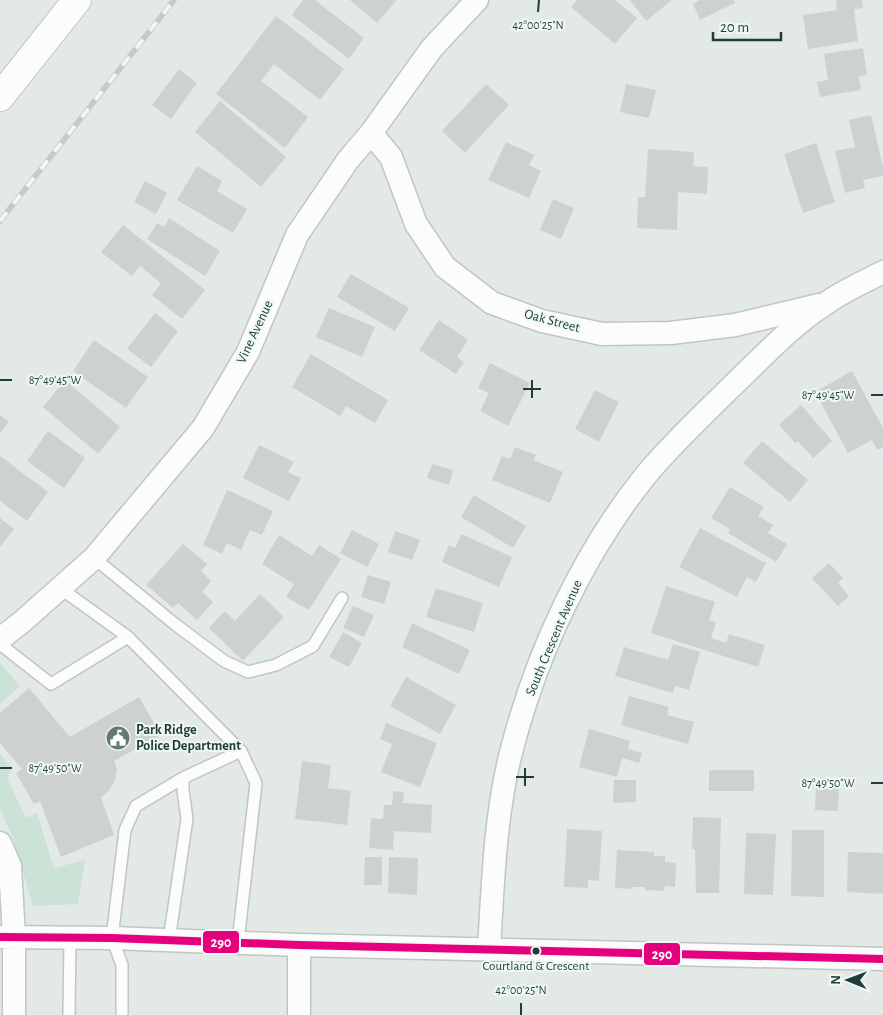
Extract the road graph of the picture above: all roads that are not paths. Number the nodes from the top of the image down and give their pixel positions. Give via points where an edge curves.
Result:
1 (76, 0) edge
2 (477, 0) edge
3 (0, 97) edge
4 (371, 132) junction
5 (883, 272) edge
6 (825, 303) junction
7 (94, 558) junction
8 (60, 588) junction
9 (342, 598) dead end
10 (128, 637) junction
11 (0, 639) edge
12 (0, 644) edge
13 (241, 751) junction
14 (183, 778) junction
15 (0, 843) edge
16 (7, 937) edge
17 (70, 937) junction
18 (112, 938) junction
19 (169, 940) junction
20 (238, 942) junction
21 (299, 945) junction
22 (489, 950) junction
23 (883, 959) edge
24 (14, 1015) edge
25 (69, 1015) edge
26 (122, 1015) edge
27 (299, 1015) edge

1 - 3 street
2 - 4 street, Vine Avenue via 432,48
4 - 6 street, Oak Street via 391,157 416,224 445,266 492,303 542,321 602,334 671,333 735,325
4 - 7 street, Vine Avenue via 348,160 298,235 248,352 204,428
5 - 6 street, South Crescent Avenue
6 - 22 street, South Crescent Avenue via 782,338 646,475 607,529 568,597 536,673 513,745 499,811
7 - 8 street, Vine Avenue
7 - 9 lane via 224,661 248,672 276,664 313,646
8 - 10 lane
8 - 11 street, Vine Avenue
10 - 12 lane via 51,684
10 - 13 lane
13 - 14 lane
13 - 20 lane via 256,783
14 - 18 lane via 136,806 124,830
14 - 19 lane via 187,819
15 - 16 street via 10,866
16 - 17 street
16 - 24 street
17 - 18 street
17 - 25 lane
18 - 19 street
18 - 26 lane via 122,965
19 - 20 street
20 - 21 street
21 - 22 street
21 - 27 street
22 - 23 street

